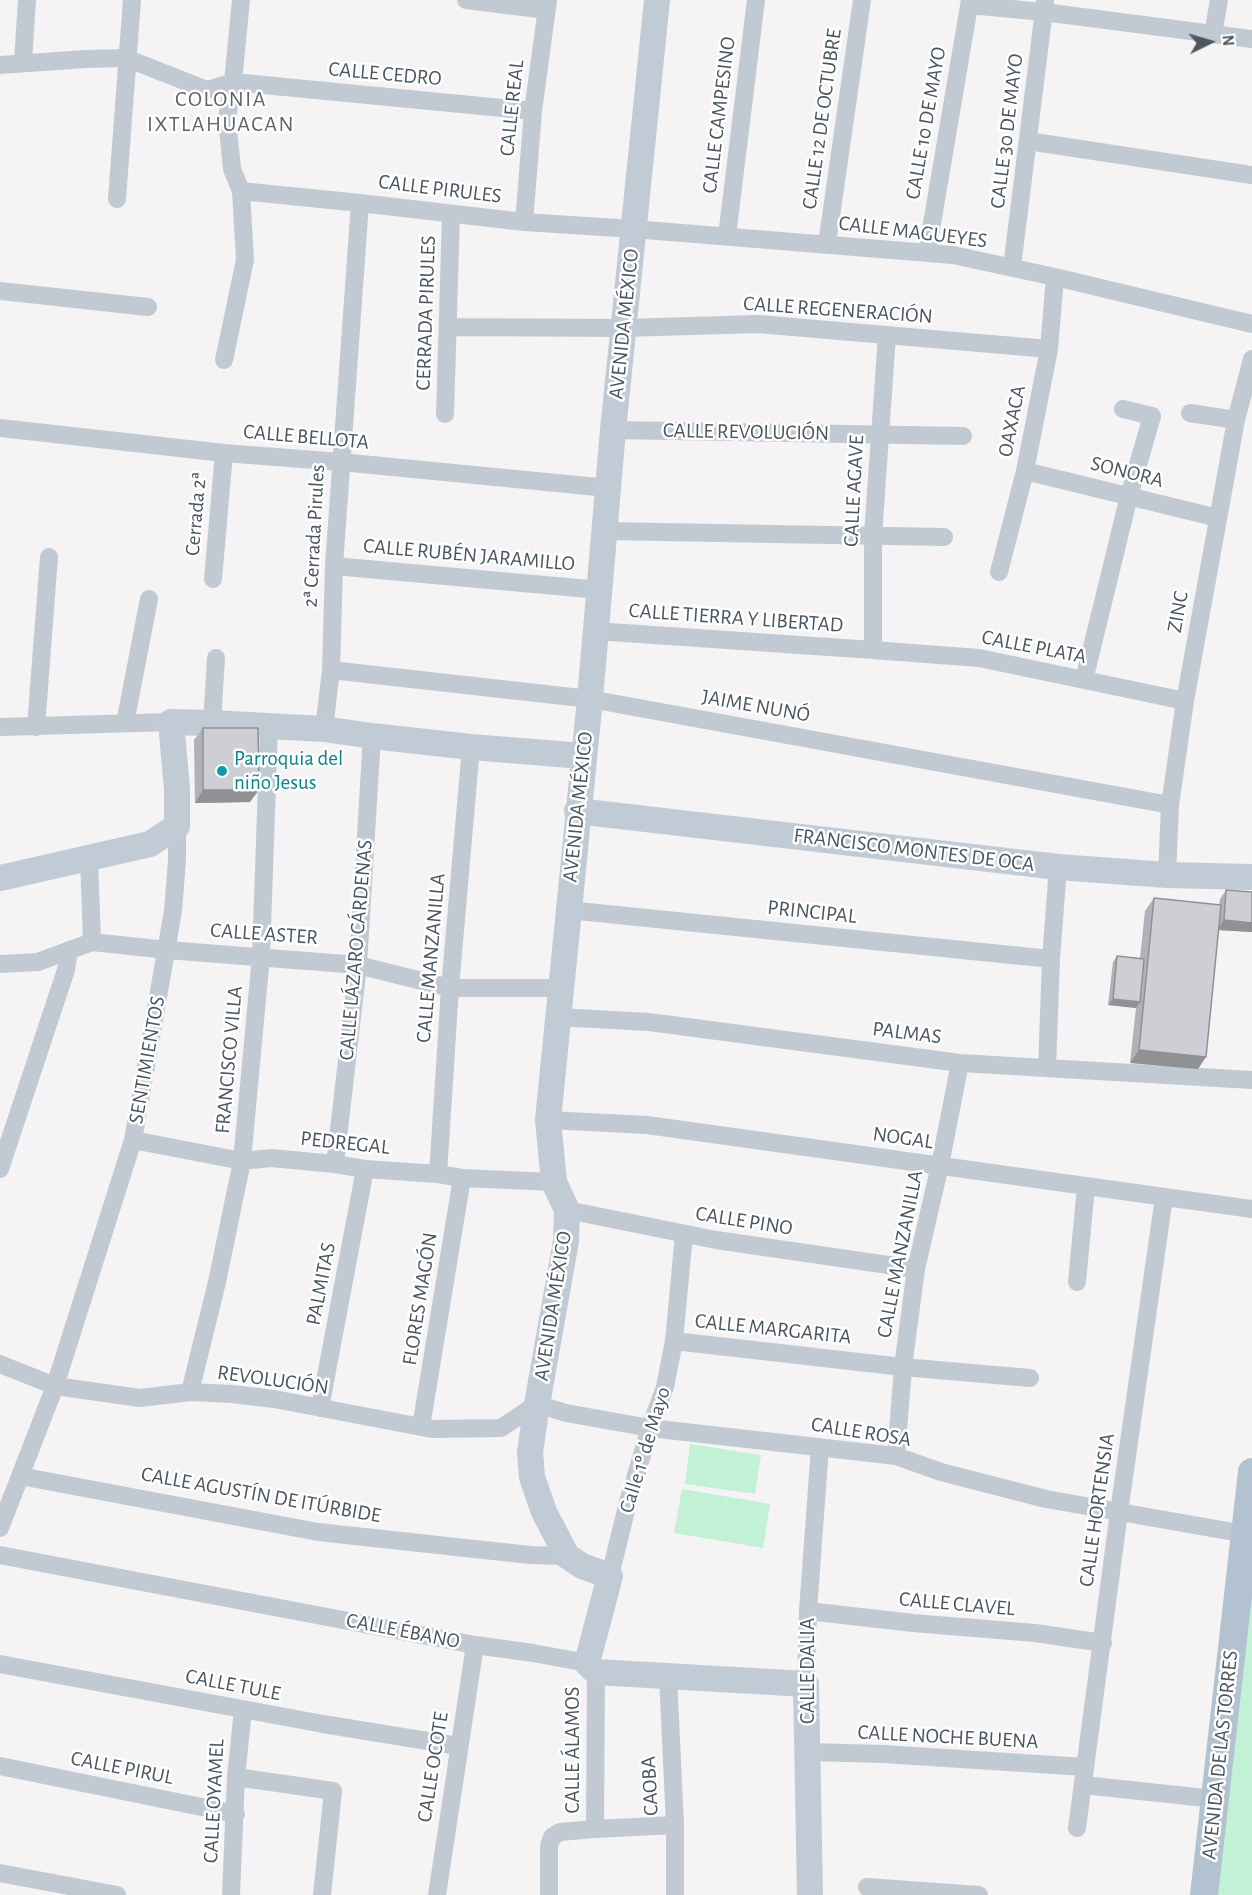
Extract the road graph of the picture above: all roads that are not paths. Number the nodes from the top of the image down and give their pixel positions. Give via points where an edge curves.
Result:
1 (27, 0) edge
2 (132, 0) edge
3 (241, 0) edge
4 (466, 0) edge
5 (657, 0) edge
6 (756, 0) edge
7 (862, 0) edge
8 (1219, 0) edge
9 (969, 3) edge
10 (547, 5) edge
11 (1045, 6) edge
12 (1213, 34) junction
13 (1252, 39) edge
14 (126, 58) junction
15 (23, 62) junction
16 (0, 65) edge
17 (0, 75) edge
18 (232, 82) junction
19 (532, 111) junction
20 (1028, 141) junction
21 (1252, 175) edge
22 (241, 191) junction
23 (117, 199) dead end
24 (360, 202) junction
25 (451, 214) junction
26 (524, 222) junction
27 (633, 229) junction
28 (727, 236) junction
29 (827, 244) junction
30 (927, 252) junction
31 (1012, 267) junction
32 (1055, 277) junction
33 (0, 291) edge
34 (148, 307) dead end
35 (1252, 324) edge
36 (449, 327) junction
37 (624, 328) junction
38 (887, 335) junction
39 (1049, 349) junction
40 (1252, 359) edge
41 (224, 360) dead end
42 (1123, 410) dead end
43 (1190, 413) dead end
44 (445, 414) dead end
45 (1236, 420) junction
46 (0, 429) edge
47 (613, 430) junction
48 (880, 434) junction
49 (963, 436) dead end
50 (224, 453) junction
51 (341, 462) junction
52 (1025, 471) junction
53 (608, 488) junction
54 (1129, 495) junction
55 (1218, 518) junction
56 (604, 531) junction
57 (873, 536) junction
58 (944, 537) dead end
59 (49, 557) dead end
60 (334, 566) junction
61 (999, 572) dead end
62 (213, 579) dead end
63 (600, 590) junction
64 (149, 599) dead end
65 (595, 631) junction
66 (873, 650) junction
67 (216, 658) dead end
68 (331, 670) junction
69 (1084, 680) junction
70 (590, 699) junction
71 (1185, 701) junction
72 (171, 722) junction
73 (125, 723) junction
74 (212, 723) junction
75 (269, 726) junction
76 (0, 727) edge
77 (36, 727) junction
78 (324, 729) junction
79 (372, 736) junction
80 (471, 747) junction
81 (583, 756) junction
82 (1170, 805) junction
83 (578, 811) junction
84 (177, 826) junction
85 (89, 858) junction
86 (1058, 867) junction
87 (1167, 875) junction
88 (1252, 877) edge
89 (0, 878) edge
90 (568, 910) junction
91 (92, 942) junction
92 (69, 950) junction
93 (167, 950) junction
94 (261, 956) junction
95 (1051, 959) junction
96 (0, 964) edge
97 (358, 964) junction
98 (450, 988) junction
99 (561, 988) junction
100 (558, 1017) junction
101 (960, 1063) junction
102 (1047, 1068) junction
103 (1252, 1080) edge
104 (548, 1120) junction
105 (133, 1140) junction
106 (242, 1161) junction
107 (335, 1164) junction
108 (940, 1165) junction
109 (0, 1169) edge
110 (365, 1169) junction
111 (438, 1174) junction
112 (462, 1178) junction
113 (554, 1182) junction
114 (1086, 1186) junction
115 (1164, 1197) junction
116 (1252, 1209) edge
117 (567, 1210) junction
118 (684, 1234) junction
119 (916, 1269) junction
120 (1077, 1282) dead end
121 (674, 1341) junction
122 (0, 1364) edge
123 (903, 1367) junction
124 (1030, 1378) dead end
125 (55, 1386) junction
126 (190, 1392) junction
127 (537, 1404) junction
128 (320, 1408) junction
129 (421, 1427) junction
130 (650, 1428) junction
131 (820, 1447) junction
132 (896, 1456) junction
133 (1252, 1472) edge
134 (20, 1476) junction
135 (5, 1498) edge
136 (1119, 1512) junction
137 (1248, 1524) edge
138 (0, 1528) edge
139 (0, 1555) edge
140 (567, 1557) junction
141 (610, 1576) junction
142 (808, 1611) junction
143 (1103, 1643) junction
144 (475, 1646) junction
145 (0, 1664) edge
146 (591, 1667) junction
147 (668, 1676) junction
148 (806, 1684) junction
149 (243, 1710) junction
150 (458, 1746) junction
151 (808, 1752) junction
152 (0, 1766) edge
153 (1084, 1776) junction
154 (236, 1778) junction
155 (1215, 1799) junction
156 (236, 1814) junction
157 (675, 1825) junction
158 (1077, 1828) dead end
159 (595, 1829) junction
160 (0, 1873) edge
161 (867, 1887) dead end
162 (892, 1892) edge
163 (117, 1895) edge
164 (231, 1895) edge
165 (322, 1895) edge
166 (437, 1895) edge
167 (549, 1895) edge
168 (675, 1895) edge
169 (810, 1895) edge
170 (979, 1895) edge
171 (1204, 1895) edge

1 - 15 street
2 - 14 street
3 - 18 street
4 - 10 street
5 - 27 street, AVENIDA MÉXICO
6 - 28 street, CALLE CAMPESINO
7 - 29 street, CALLE 12 DE OCTUBRE
8 - 12 street
9 - 11 street
9 - 30 street, CALLE 10 DE MAYO
10 - 19 street, CALLE REAL
11 - 12 street
11 - 20 street, CALLE 30 DE MAYO
12 - 13 street
14 - 15 street
14 - 18 street, CALLE CEDRO via 207,90
14 - 23 street
15 - 16 street
16 - 17 street
18 - 19 street, CALLE CEDRO
18 - 22 street via 227,118 232,169
19 - 26 street, CALLE REAL
20 - 21 street
20 - 31 street, CALLE 30 DE MAYO
22 - 24 street, CALLE PIRULES
22 - 41 street via 245,260
24 - 25 street, CALLE PIRULES
24 - 51 street, 2ª Cerrada Pirules
25 - 26 street, CALLE PIRULES
25 - 36 street, CERRADA PIRULES
26 - 27 street, CALLE PIRULES
27 - 28 street, CALLE MAGUEYES
27 - 37 street, AVENIDA MÉXICO
28 - 29 street, CALLE MAGUEYES
29 - 30 street, CALLE MAGUEYES
30 - 31 street, CALLE MAGUEYES
31 - 32 street, CALLE MAGUEYES
32 - 35 street, CALLE MAGUEYES
32 - 39 street, OAXACA
33 - 34 street
36 - 37 street, CALLE REGENERACIÓN
36 - 44 street, CERRADA PIRULES
37 - 38 street, CALLE REGENERACIÓN via 758,324
37 - 47 street, AVENIDA MÉXICO
38 - 39 street, CALLE REGENERACIÓN
38 - 48 street, CALLE AGAVE
39 - 52 street, OAXACA
40 - 45 street, ZINC
42 - 54 street via 1152,416
43 - 45 street
45 - 55 street, ZINC
46 - 50 street, CALLE BELLOTA
47 - 48 street, CALLE REVOLUCIÓN
47 - 53 street, AVENIDA MÉXICO
48 - 49 street, CALLE REVOLUCIÓN
48 - 57 street, CALLE AGAVE
50 - 51 street, CALLE BELLOTA
50 - 62 street, Cerrada 2ª
51 - 53 street, CALLE BELLOTA
51 - 60 street, 2ª Cerrada Pirules
52 - 54 street, SONORA
52 - 61 street, OAXACA
53 - 56 street, AVENIDA MÉXICO
54 - 55 street, SONORA
54 - 69 street
55 - 71 street, ZINC
56 - 57 street
56 - 63 street, AVENIDA MÉXICO
57 - 58 street
57 - 66 street, CALLE AGAVE
59 - 77 street
60 - 63 street, CALLE RUBÉN JARAMILLO
60 - 68 street, 2ª Cerrada Pirules
63 - 65 street, AVENIDA MÉXICO
64 - 73 street
65 - 66 street, CALLE TIERRA Y LIBERTAD
65 - 70 street, AVENIDA MÉXICO
66 - 69 street, CALLE PLATA via 979,658
67 - 74 street
68 - 70 street, JAIME NUNÓ
68 - 78 street, 2ª Cerrada Pirules
69 - 71 street, CALLE PLATA
70 - 81 street, AVENIDA MÉXICO
70 - 82 street, JAIME NUNÓ
71 - 82 street, ZINC
72 - 73 street
72 - 74 street
72 - 84 street, SENTIMIENTOS
73 - 77 street
74 - 75 street
75 - 78 street
75 - 94 street, FRANCISCO VILLA
76 - 77 street
78 - 79 street
79 - 80 street
79 - 97 street, CALLE LÁZARO CÁRDENAS
80 - 81 street
80 - 98 street, CALLE MANZANILLA
81 - 83 street, AVENIDA MÉXICO
82 - 87 street, ZINC
83 - 86 street, FRANCISCO MONTES DE OCA
83 - 90 street, AVENIDA MÉXICO
84 - 85 street via 150,844
84 - 93 street, SENTIMIENTOS
85 - 89 street
85 - 91 street
86 - 87 street, FRANCISCO MONTES DE OCA
86 - 95 street
87 - 88 street, FRANCISCO MONTES DE OCA
90 - 95 street, PRINCIPAL
90 - 99 street, AVENIDA MÉXICO
91 - 92 street, CALLE ASTER
91 - 93 street, CALLE ASTER
92 - 96 street, CALLE ASTER via 38,962
92 - 109 street via 66,970
93 - 94 street, CALLE ASTER
93 - 105 street, SENTIMIENTOS
94 - 97 street, CALLE ASTER
94 - 106 street, FRANCISCO VILLA
95 - 102 street
97 - 98 street, CALLE ASTER
97 - 107 street, CALLE LÁZARO CÁRDENAS
98 - 99 street, CALLE ASTER
98 - 111 street, CALLE MANZANILLA
99 - 100 street, AVENIDA MÉXICO
100 - 101 street, PALMAS via 649,1022
100 - 104 street, AVENIDA MÉXICO
101 - 102 street, PALMAS
101 - 108 street, CALLE MANZANILLA
102 - 103 street, PALMAS
104 - 108 street, NOGAL via 647,1125
104 - 113 street, AVENIDA MÉXICO
105 - 106 street, PEDREGAL
105 - 125 street, SENTIMIENTOS
106 - 107 street, PEDREGAL via 271,1158
106 - 126 street, FRANCISCO VILLA
107 - 110 street, PEDREGAL
108 - 114 street, NOGAL
108 - 119 street, CALLE MANZANILLA
110 - 111 street, PEDREGAL
110 - 128 street, PALMITAS
111 - 112 street, PEDREGAL
112 - 113 street, PEDREGAL
112 - 129 street, FLORES MAGÓN
113 - 117 street, AVENIDA MÉXICO
114 - 115 street, NOGAL
114 - 120 street
115 - 116 street, NOGAL
115 - 136 street, CALLE HORTENSIA
117 - 118 street, CALLE PINO
117 - 127 street, AVENIDA MÉXICO via 566,1241
118 - 119 street, CALLE PINO
118 - 121 street, Calle 1º de Mayo
119 - 123 street, CALLE MANZANILLA
121 - 123 street, CALLE MARGARITA
121 - 130 street, Calle 1º de Mayo via 665,1387
122 - 125 street, REVOLUCIÓN
123 - 124 street, CALLE MARGARITA
123 - 132 street, CALLE MANZANILLA
125 - 126 street, REVOLUCIÓN via 140,1398
125 - 134 street
126 - 128 street, REVOLUCIÓN via 274,1399
127 - 129 street, REVOLUCIÓN via 501,1428
127 - 130 street, CALLE ROSA
127 - 140 street, AVENIDA MÉXICO via 530,1452 532,1476 544,1512
128 - 129 street, REVOLUCIÓN
130 - 131 street, CALLE ROSA
130 - 141 street, Calle 1º de Mayo
131 - 132 street, CALLE ROSA
131 - 142 street, CALLE DALIA
132 - 136 street, CALLE ROSA via 1046,1499
133 - 137 main road, AVENIDA DE LAS TORRES
134 - 135 street
134 - 140 street, CALLE AGUSTÍN DE ITÚRBIDE via 318,1532
135 - 138 street
136 - 137 street, CALLE ROSA
136 - 143 street, CALLE HORTENSIA
137 - 155 main road, AVENIDA DE LAS TORRES
139 - 144 street, CALLE ÉBANO
140 - 141 street
141 - 146 street, Calle 1º de Mayo
142 - 143 street, CALLE CLAVEL
142 - 148 street, CALLE DALIA
143 - 153 street, CALLE HORTENSIA
144 - 146 street, CALLE ÉBANO via 533,1653
144 - 150 street, CALLE OCOTE
145 - 149 street, CALLE TULE
146 - 147 street, CALLE ÉBANO
146 - 159 street, CALLE ÁLAMOS
147 - 148 street, CALLE ÉBANO
147 - 157 street, CAOBA
148 - 151 street, CALLE DALIA
149 - 150 street, CALLE TULE
149 - 154 street, CALLE OYAMEL
150 - 166 street, CALLE OCOTE
151 - 153 street, CALLE NOCHE BUENA via 883,1754
151 - 169 street, CALLE DALIA
152 - 156 street, CALLE PIRUL
153 - 155 street, CALLE NOCHE BUENA
153 - 158 street, CALLE HORTENSIA
154 - 156 street, CALLE OYAMEL
154 - 165 street via 333,1791
155 - 171 main road, AVENIDA DE LAS TORRES
156 - 164 street, CALLE OYAMEL
157 - 159 street, CALLE ÁLAMOS
157 - 168 street, CAOBA
159 - 167 street, CALLE ÁLAMOS via 560,1832 552,1837
160 - 163 street
161 - 162 street
162 - 170 street

